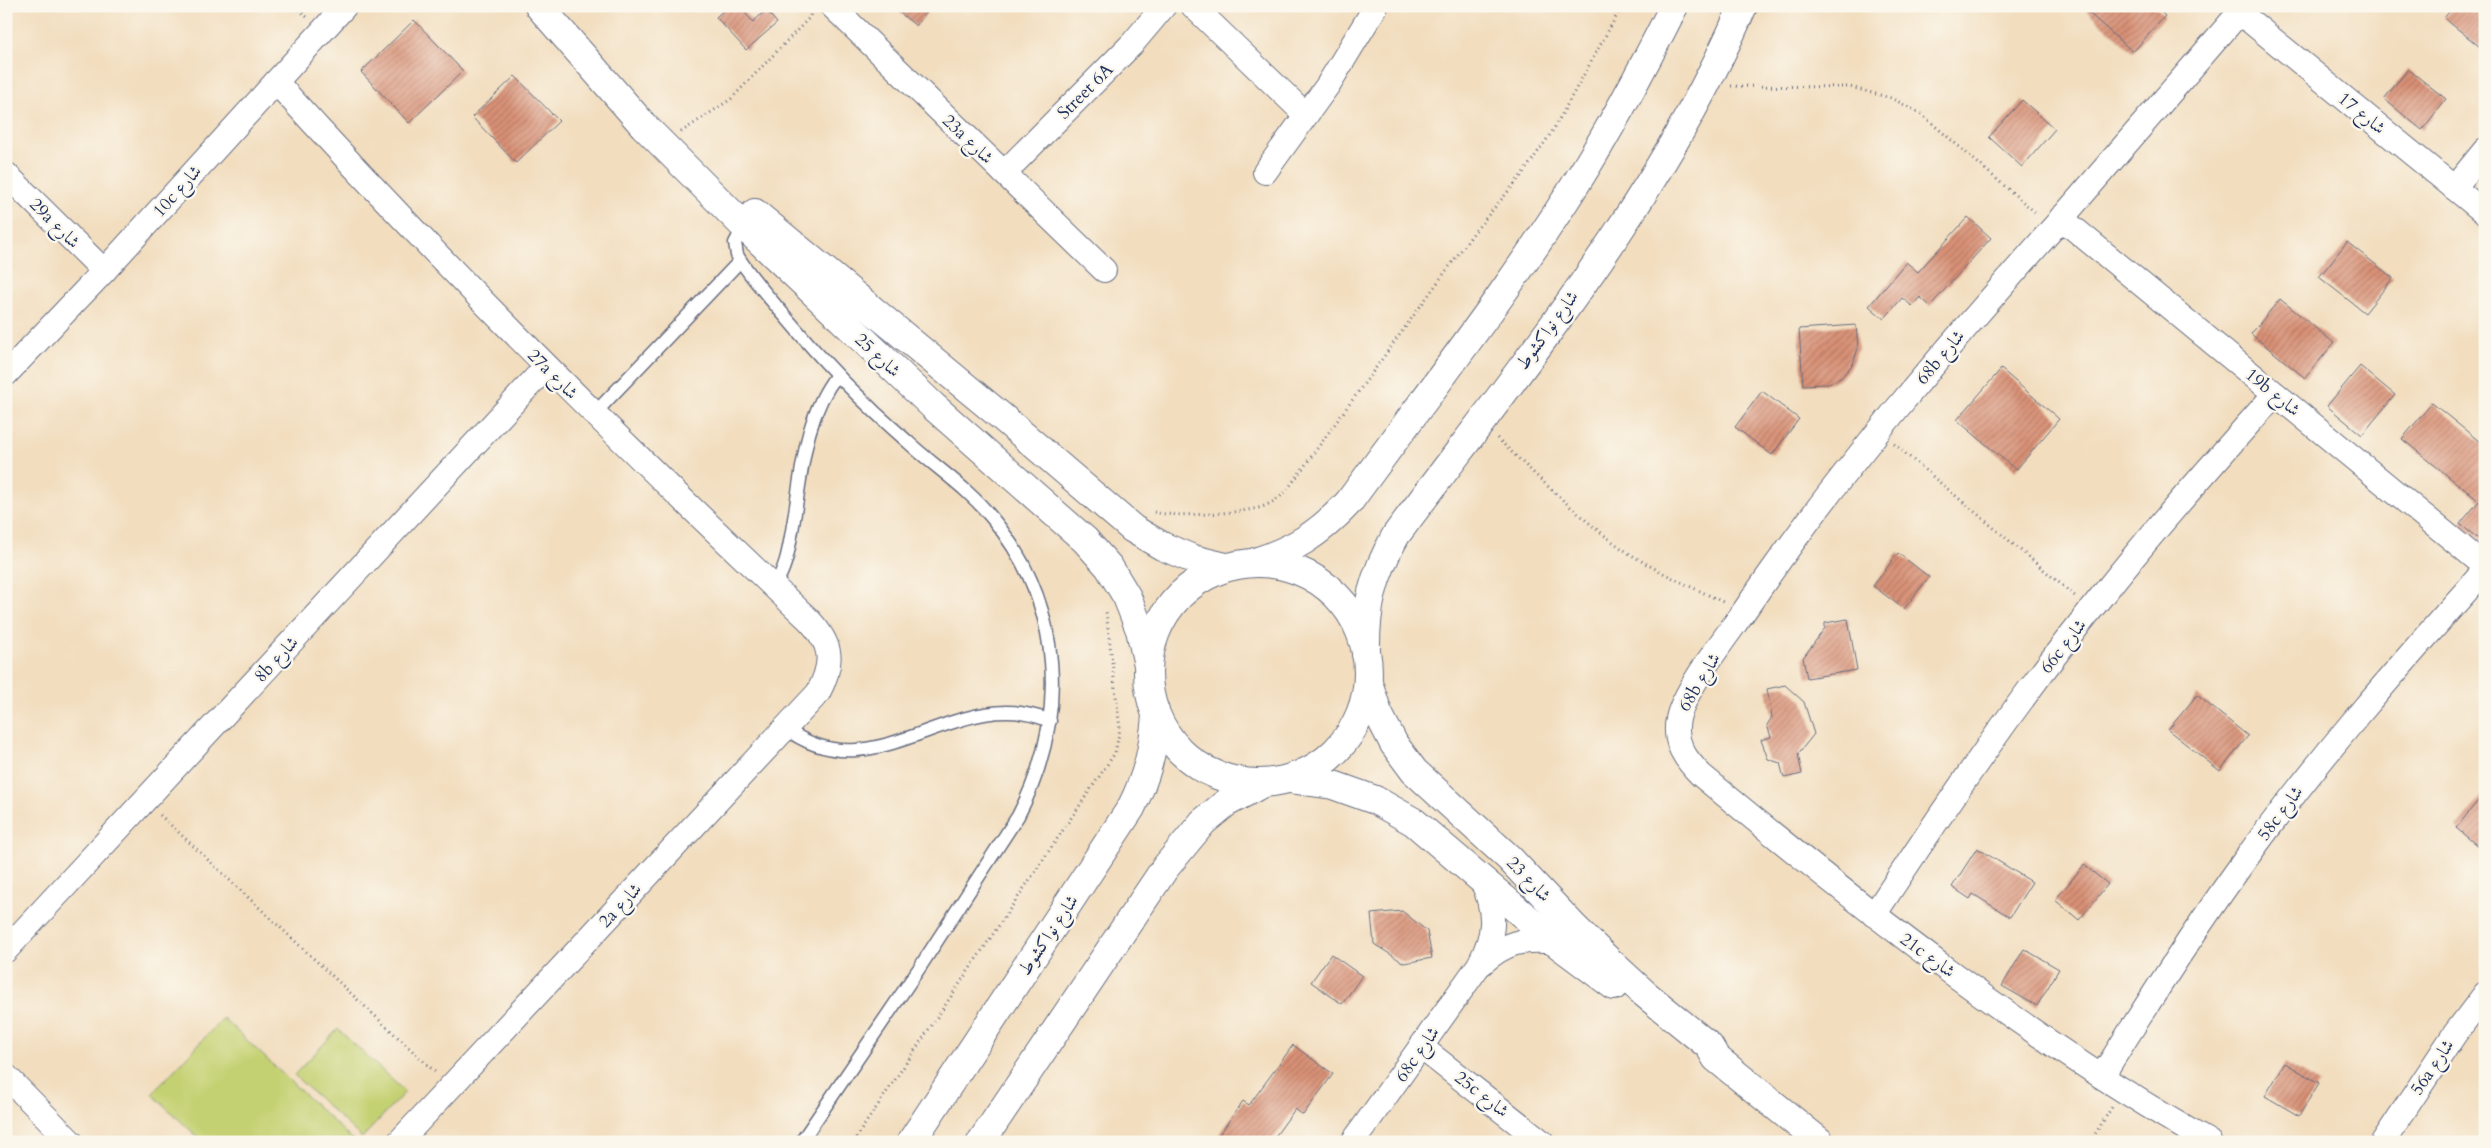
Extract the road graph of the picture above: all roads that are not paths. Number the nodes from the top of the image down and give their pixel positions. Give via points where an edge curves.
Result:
1 (345, 6) edge
2 (539, 6) edge
3 (832, 6) edge
4 (1164, 6) edge
5 (1193, 6) edge
6 (1376, 6) edge
7 (1674, 6) edge
8 (1743, 6) edge
9 (2242, 9) edge
10 (585, 57) junction
11 (276, 82) junction
12 (1306, 115) junction
13 (2485, 150) edge
14 (1265, 172) dead end
15 (1004, 173) junction
16 (6, 174) edge
17 (2454, 188) junction
18 (2485, 213) edge
19 (2057, 223) junction
20 (744, 226) junction
21 (740, 261) junction
22 (1104, 270) dead end
23 (104, 271) junction
24 (546, 367) junction
25 (6, 374) edge
26 (837, 375) junction
27 (2275, 394) junction
28 (594, 414) junction
29 (1239, 565) junction
30 (2485, 568) edge
31 (774, 586) junction
32 (830, 662) joint
33 (1148, 665) junction
34 (1367, 667) junction
35 (1156, 716) junction
36 (1050, 721) junction
37 (785, 728) junction
38 (1676, 735) joint
39 (1276, 781) junction
40 (1482, 880) junction
41 (1874, 915) junction
42 (1555, 942) junction
43 (6, 950) edge
44 (1479, 965) junction
45 (2485, 994) edge
46 (1421, 1047) junction
47 (1716, 1058) junction
48 (6, 1076) edge
49 (2102, 1076) junction
50 (71, 1142) edge
51 (399, 1142) edge
52 (801, 1142) edge
53 (911, 1142) edge
54 (981, 1142) edge
55 (1353, 1142) edge
56 (1542, 1142) edge
57 (1820, 1142) edge
58 (2208, 1142) edge
59 (2383, 1142) edge

1 - 11 street, 10c شارع
2 - 10 street, شارع 25
3 - 15 street, 23a شارع
4 - 15 street, Street 6A via 1132,44
5 - 12 street
6 - 12 street
7 - 29 street via 1634,87 1577,182 1515,274 1349,502 1306,541 1280,554
8 - 34 street, شارع نواكشوط via 1684,122 1624,222 1396,535 1371,592 1366,623
9 - 17 street, شارع 17
9 - 19 street, 68b شارع
10 - 20 street, شارع 25 via 644,126
10 - 29 street, شارع 25 via 631,95 776,231 1133,529 1193,559
11 - 23 street, 10c شارع
11 - 24 street, 27a شارع via 402,219
12 - 14 street
13 - 17 street
15 - 22 street, 23a شارع
16 - 23 street, 29a شارع
17 - 18 street, شارع 17
19 - 27 street, 19b شارع
19 - 38 street, 68b شارع via 1878,431 1772,569 1683,703
20 - 21 lane via 734,243
20 - 33 street, شارع 25 via 933,406 1085,540 1109,567 1127,597 1140,630
21 - 26 lane
21 - 28 lane
23 - 25 street, 10c شارع
24 - 28 street, 27a شارع
24 - 43 street, 8b شارع
26 - 31 lane via 822,396 812,420 787,559
26 - 36 lane via 909,444 977,500 1008,538 1031,580 1046,626 1052,673
27 - 30 street, 19b شارع
27 - 41 street, 66c شارع via 2091,609 1986,750
28 - 31 street, 27a شارع
29 - 33 street via 1194,583 1180,594 1164,614 1153,638
29 - 34 street, شارع 25 via 1278,565 1304,573 1326,587 1345,606 1359,629
30 - 49 street, 58c شارع via 2401,663 2242,864
31 - 32 street, 27a شارع via 820,631
32 - 37 street, 2a شارع via 818,693
33 - 35 street via 1149,691
34 - 39 street via 1363,707 1352,731 1335,752 1314,768
34 - 47 street, شارع 23 via 1378,713 1394,744 1414,771 1510,858 1623,974 1709,1046
35 - 39 street, شارع 23 via 1170,739 1188,758 1211,772 1236,781
35 - 53 street, شارع نواكشوط via 1154,748 1148,772 1131,808
36 - 37 lane via 1025,713 997,711 856,752 818,747
36 - 52 lane via 1039,770 1018,816
37 - 51 street, 2a شارع
38 - 41 street, 21c شارع via 1681,750 1701,775
39 - 40 street, شارع 23 via 1333,785 1376,800 1414,822
39 - 54 street via 1226,803 1203,822 1165,868
40 - 42 street, شارع 23
40 - 44 street, 68c شارع via 1491,900 1493,923 1490,945
41 - 49 street, 21c شارع via 2024,1024
42 - 44 street, 68c شارع via 1534,939 1514,943 1495,951
42 - 47 street, شارع 23 via 1704,1054
44 - 46 street, 68c شارع
45 - 59 street, 56a شارع
46 - 55 street, 68c شارع
46 - 56 street, 25c شارع
47 - 57 street, شارع 23
48 - 50 street
49 - 58 street, 21c شارع

